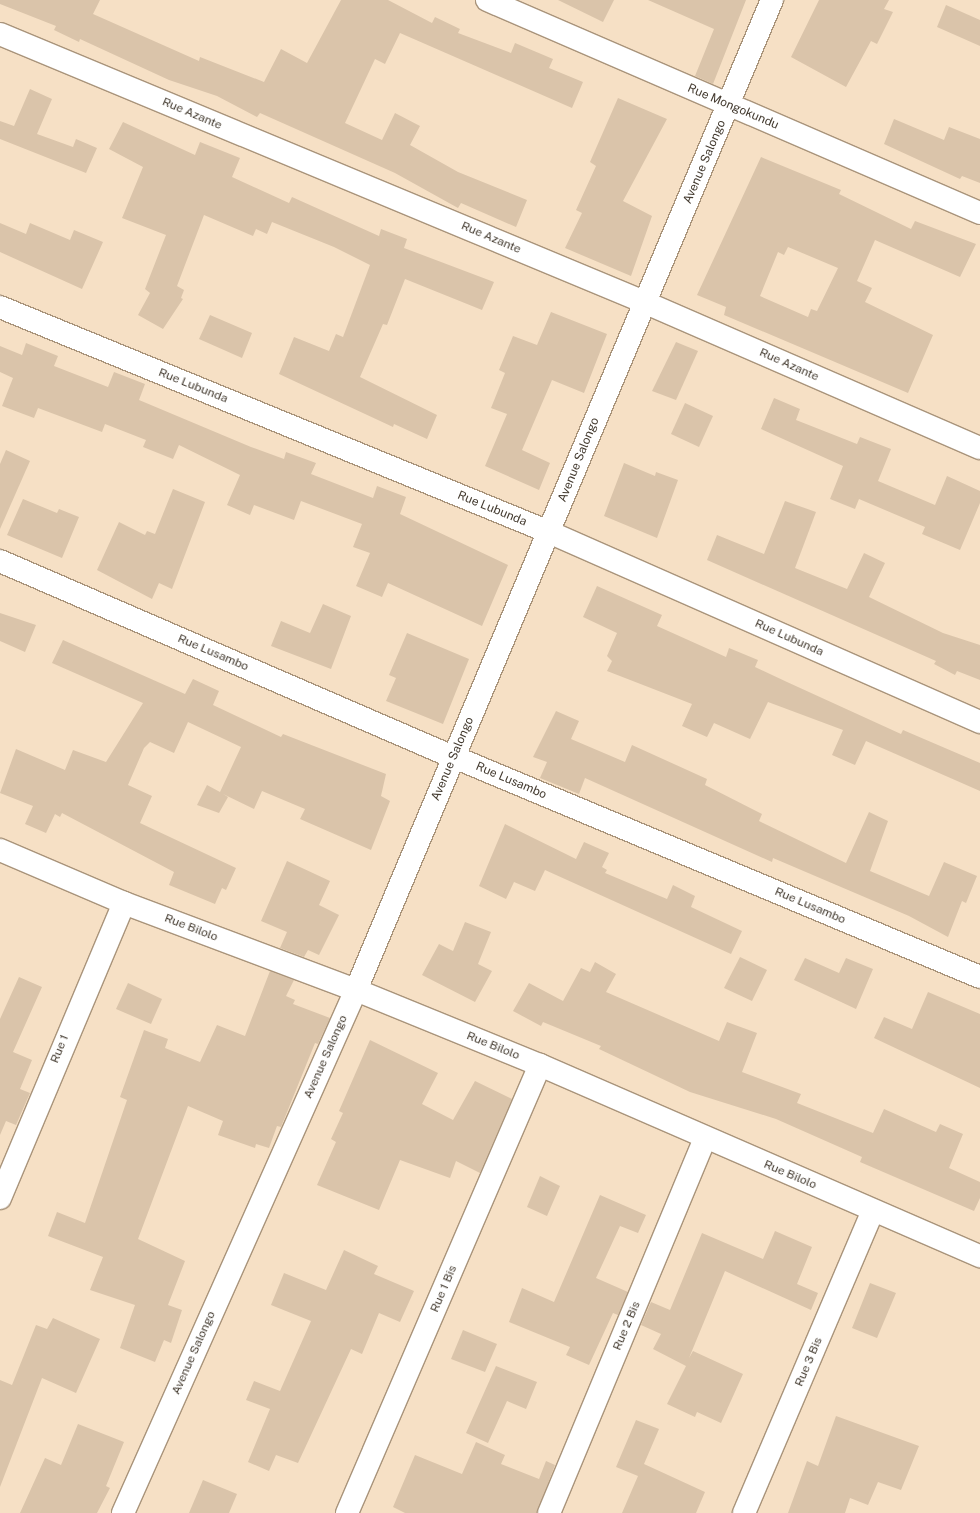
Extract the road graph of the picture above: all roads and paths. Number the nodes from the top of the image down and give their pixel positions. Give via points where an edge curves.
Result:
1 (487, 0) edge
2 (772, 0) edge
3 (0, 34) edge
4 (729, 105) junction
5 (980, 213) edge
6 (644, 302) junction
7 (0, 307) edge
8 (980, 448) edge
9 (549, 532) junction
10 (0, 561) edge
11 (980, 722) edge
12 (454, 757) junction
13 (0, 850) edge
14 (124, 903) junction
15 (980, 977) edge
16 (356, 990) junction
17 (540, 1065) junction
18 (705, 1139) junction
19 (0, 1198) edge
20 (873, 1211) junction
21 (980, 1256) edge
22 (123, 1513) edge
23 (347, 1513) edge
24 (549, 1513) edge
25 (744, 1513) edge

1 - 4 street, Rue Mongokundu
2 - 4 street, Avenue Salongo
3 - 6 street, Rue Azante
4 - 5 street, Rue Mongokundu
4 - 6 street, Avenue Salongo
6 - 8 street, Rue Azante
6 - 9 street, Avenue Salongo
7 - 9 street, Rue Lubunda
9 - 11 street, Rue Lubunda
9 - 12 street, Avenue Salongo
10 - 12 street, Rue Lusambo
12 - 15 street, Rue Lusambo
12 - 16 street, Avenue Salongo
13 - 14 street, Rue Bilolo
14 - 16 street, Rue Bilolo
14 - 19 street, Rue 1
16 - 17 street, Rue Bilolo
16 - 22 street, Avenue Salongo
17 - 18 street, Rue Bilolo
17 - 23 street, Rue 1 Bis
18 - 20 street, Rue Bilolo
18 - 24 street, Rue 2 Bis
20 - 21 street, Rue Bilolo
20 - 25 street, Rue 3 Bis

